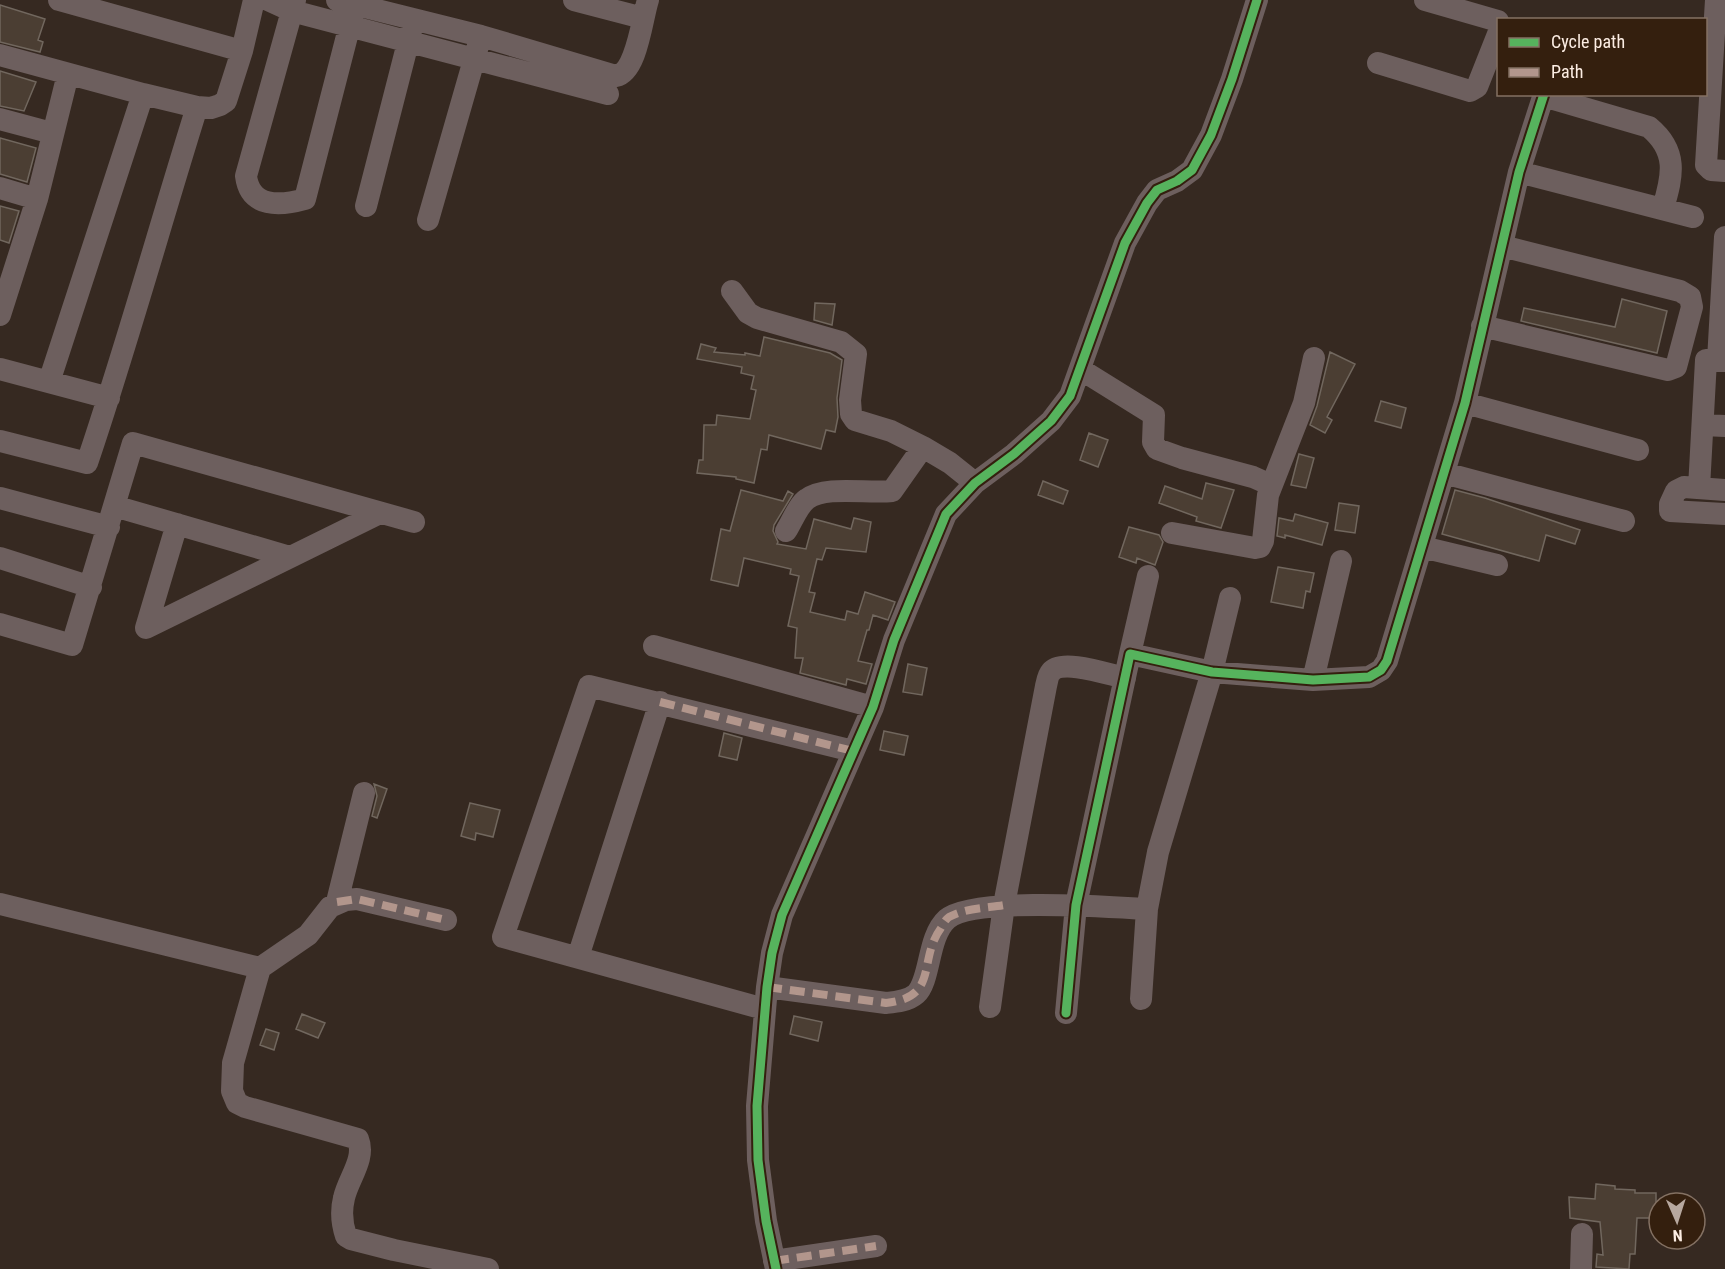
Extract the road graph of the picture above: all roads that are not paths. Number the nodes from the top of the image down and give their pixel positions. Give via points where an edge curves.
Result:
1 (59, 0) edge
2 (254, 0) edge
3 (268, 0) edge
4 (574, 0) edge
5 (1257, 0) edge
6 (1425, 0) edge
7 (1716, 0) edge
8 (294, 5) edge
9 (646, 9) edge
10 (347, 10) edge
11 (1497, 21) edge
12 (1720, 26) edge
13 (411, 30) junction
14 (481, 36) junction
15 (1497, 37) edge
16 (242, 51) junction
17 (0, 55) edge
18 (474, 58) junction
19 (1378, 63) dead end
20 (68, 74) junction
21 (144, 94) junction
22 (608, 94) dead end
23 (1544, 96) edge
24 (1547, 96) edge
25 (197, 107) junction
26 (0, 119) edge
27 (52, 133) junction
28 (1725, 171) edge
29 (1519, 172) junction
30 (0, 188) edge
31 (37, 199) junction
32 (366, 206) dead end
33 (1663, 208) junction
34 (1693, 217) dead end
35 (428, 220) dead end
36 (1725, 237) edge
37 (1502, 246) junction
38 (9, 255) edge
39 (732, 291) dead end
40 (1723, 295) edge
41 (0, 315) edge
42 (1482, 326) junction
43 (1314, 358) dead end
44 (1722, 360) edge
45 (0, 369) edge
46 (1080, 369) junction
47 (49, 382) junction
48 (109, 398) junction
49 (1465, 403) junction
50 (1714, 426) edge
51 (0, 441) edge
52 (923, 447) junction
53 (1638, 450) dead end
54 (87, 463) junction
55 (123, 473) junction
56 (1444, 473) junction
57 (975, 483) junction
58 (1271, 485) junction
59 (1699, 488) junction
60 (1725, 490) edge
61 (0, 498) edge
62 (380, 513) junction
63 (1725, 514) edge
64 (111, 516) junction
65 (1624, 521) dead end
66 (414, 522) dead end
67 (177, 524) junction
68 (786, 531) dead end
69 (1172, 533) dead end
70 (1422, 547) junction
71 (290, 557) junction
72 (0, 558) edge
73 (1341, 561) dead end
74 (1497, 565) dead end
75 (1149, 576) dead end
76 (91, 587) junction
77 (1230, 598) dead end
78 (0, 624) edge
79 (654, 646) dead end
80 (1130, 654) junction
81 (1212, 672) junction
82 (1125, 678) junction
83 (1313, 680) junction
84 (660, 702) junction
85 (873, 707) junction
86 (853, 751) junction
87 (364, 793) dead end
88 (337, 903) junction
89 (0, 904) edge
90 (1004, 905) junction
91 (1076, 905) junction
92 (1147, 909) junction
93 (446, 920) dead end
94 (578, 957) junction
95 (260, 968) junction
96 (766, 998) junction
97 (1141, 999) dead end
98 (990, 1007) dead end
99 (1066, 1013) dead end
100 (1582, 1234) dead end
101 (876, 1246) dead end
102 (775, 1265) edge
103 (488, 1269) edge
104 (1581, 1269) edge

1 - 16 street
2 - 16 street
3 - 8 street
4 - 9 street
5 - 46 street via 1210,135 1192,170 1157,190 1147,202 1125,243
6 - 11 street
7 - 12 street
8 - 10 street
8 - 10 street via 246,176 252,192 270,203 305,199
9 - 14 street via 631,62 625,72 616,76
10 - 13 street
12 - 28 street via 1707,165 1711,170
13 - 14 street
13 - 18 street
13 - 32 street
14 - 18 street
15 - 19 street via 1477,87 1470,91
16 - 25 street via 226,101 211,108
17 - 20 street
18 - 22 street
18 - 35 street
20 - 21 street
20 - 27 street
21 - 25 street
21 - 47 street
23 - 29 street
24 - 33 street via 1649,127 1662,138 1671,167
25 - 48 street
26 - 27 street
27 - 31 street
29 - 33 street
29 - 37 street
30 - 31 street
31 - 38 street
33 - 34 street
36 - 40 street
37 - 42 street
37 - 42 street via 1680,291 1693,303 1687,328 1676,367 1668,370
38 - 41 street
39 - 52 street via 748,313 757,318 845,345 856,354 849,405 855,420 891,431
40 - 44 street
42 - 49 street
43 - 58 street via 1304,403
44 - 50 street via 1706,360
45 - 47 street
46 - 57 street via 1070,396 1051,421
46 - 58 street via 1154,415 1153,442 1157,448
47 - 48 street
48 - 54 street
49 - 53 street
49 - 56 street
50 - 59 street
51 - 54 street
52 - 57 street
52 - 68 street via 892,491 817,494 805,500
54 - 55 street
55 - 62 street via 133,443
55 - 64 street
56 - 65 street
56 - 70 street
57 - 85 street via 946,514 939,528 894,640
58 - 69 street via 1259,547
59 - 60 street
59 - 63 street via 1676,491 1670,510
61 - 64 street
62 - 66 street
62 - 71 street
64 - 67 street
64 - 76 street
67 - 71 street
67 - 71 street via 146,628
70 - 74 street
70 - 83 street via 1381,670 1369,677
72 - 76 street
73 - 83 street
75 - 80 street
76 - 78 street via 72,645
77 - 81 street
79 - 85 street
80 - 81 street
80 - 82 street
81 - 83 street
81 - 92 street via 1158,852
82 - 90 street via 1069,666 1058,666 1051,672
82 - 91 street
84 - 86 street
84 - 94 street
84 - 94 street via 589,686 503,937
85 - 86 street
86 - 96 street via 782,915
87 - 88 street
88 - 93 street via 357,899
88 - 95 street via 308,935
89 - 95 street
90 - 91 street
90 - 96 street via 948,918 937,933 922,983 916,993 902,1001
90 - 98 street
91 - 92 street
91 - 99 street
92 - 97 street
94 - 96 street
95 - 103 street via 233,1063 232,1091 237,1103 358,1140 359,1158 344,1198 346,1236
96 - 102 street via 757,1106 758,1160
100 - 104 street
101 - 102 street

